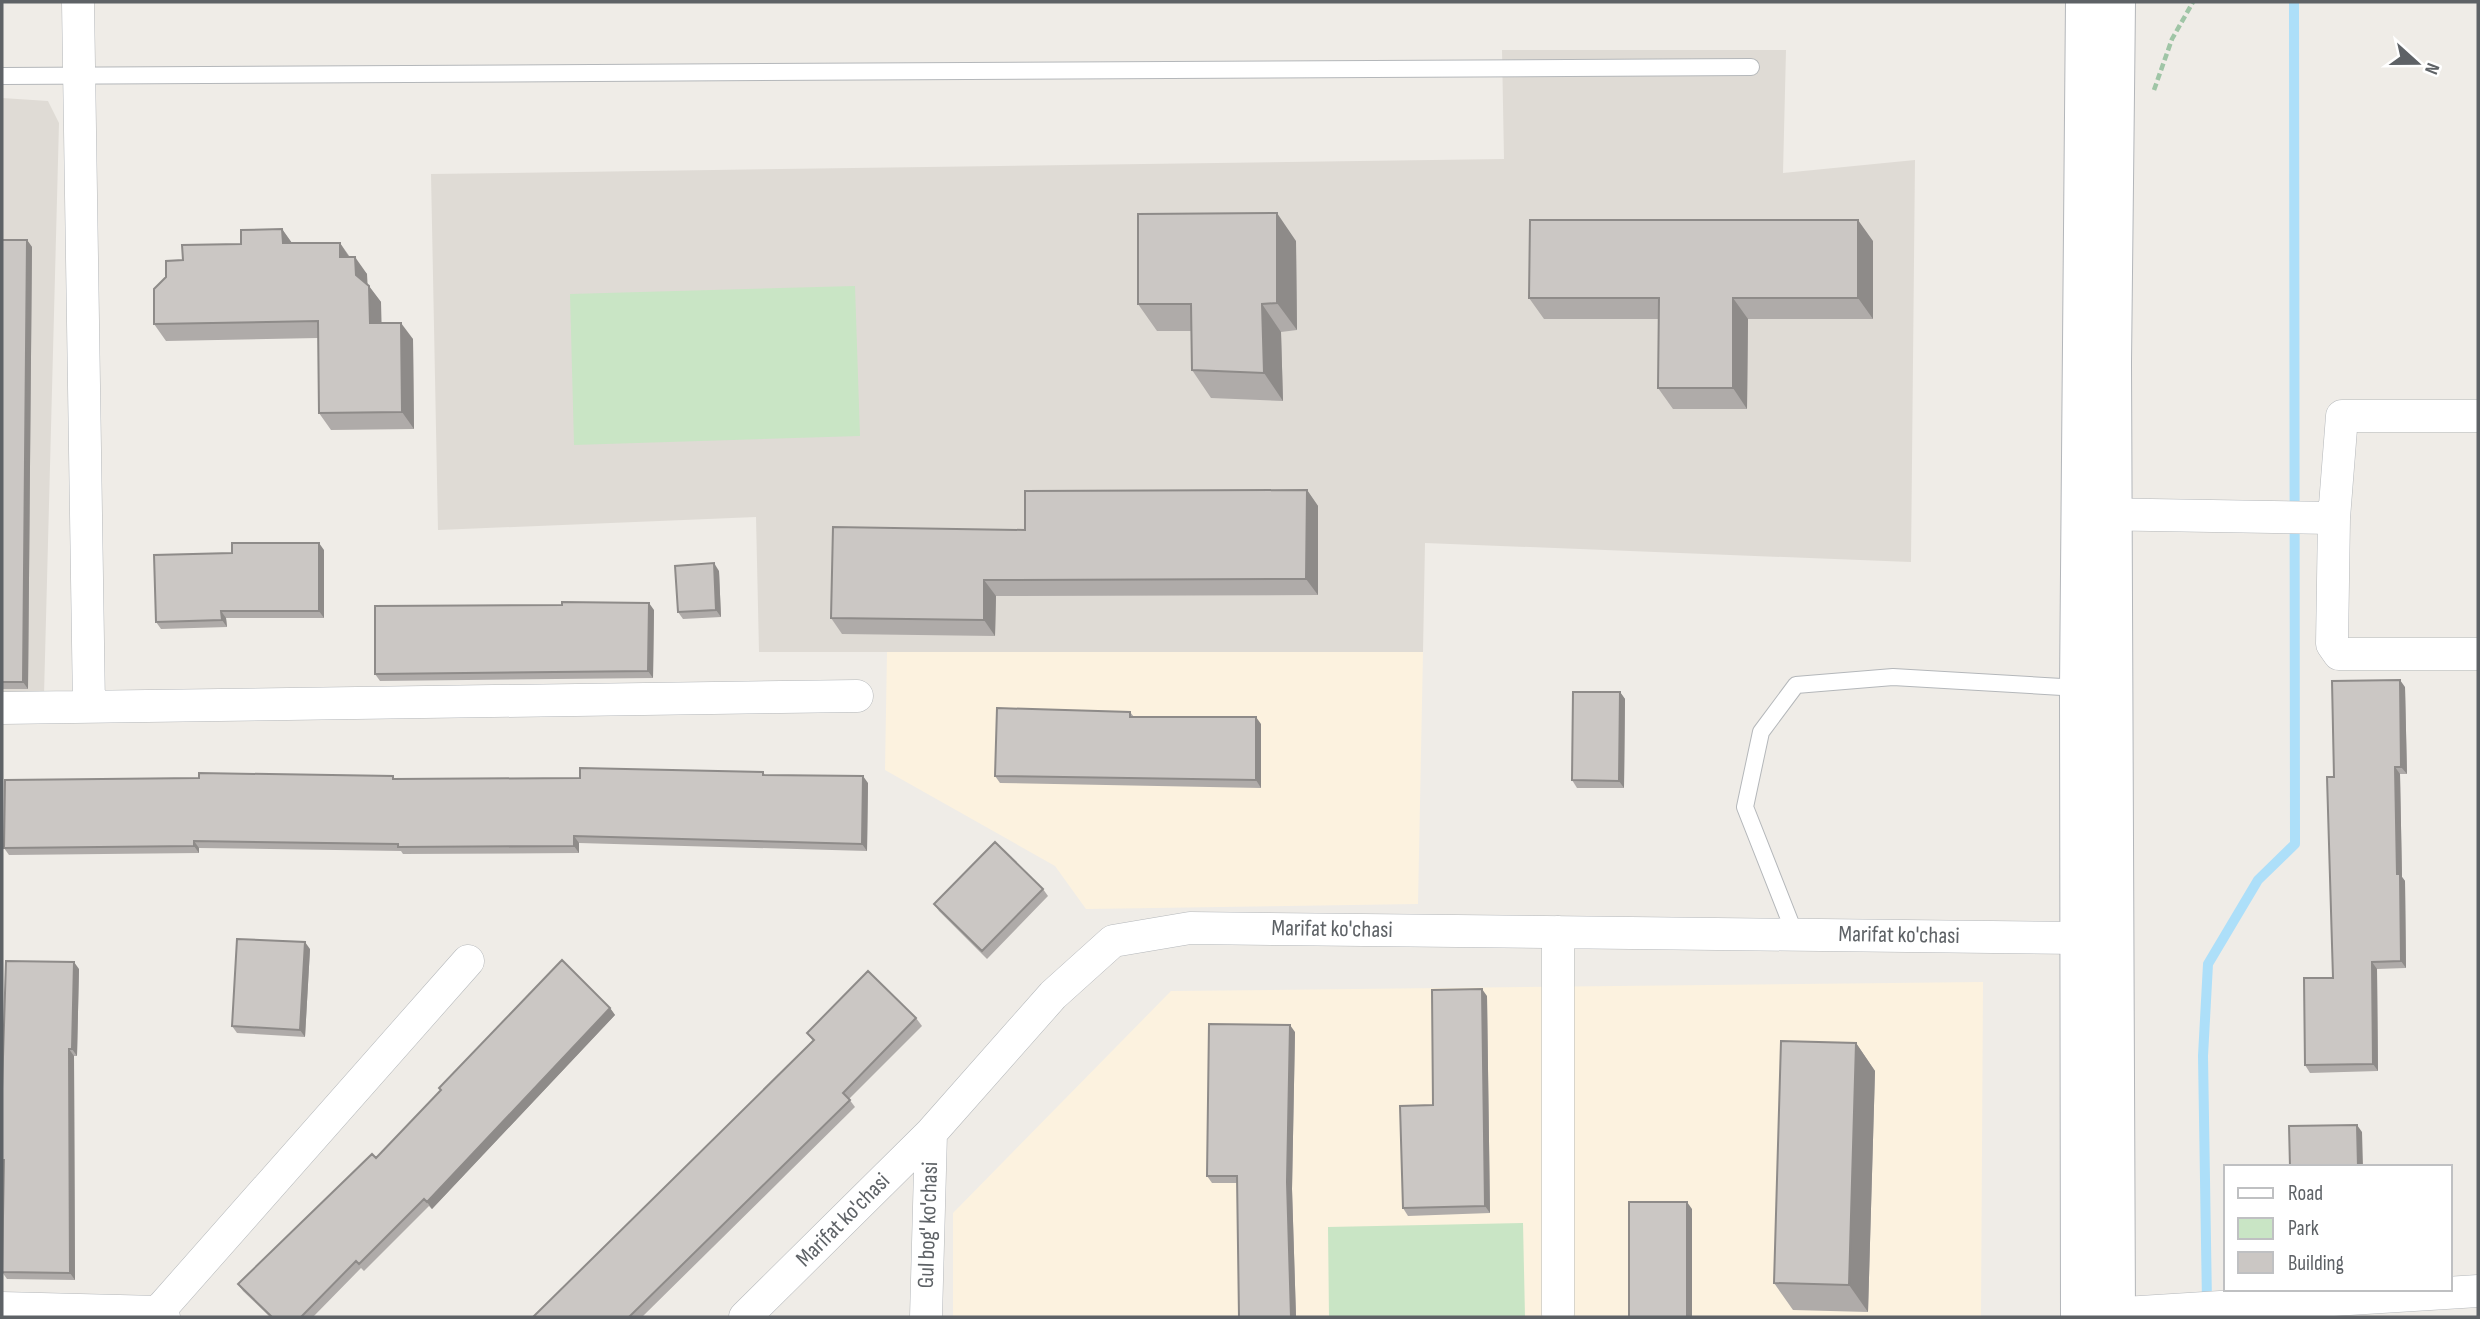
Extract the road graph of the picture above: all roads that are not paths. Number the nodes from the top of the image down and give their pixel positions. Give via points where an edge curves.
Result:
1 (78, 2) edge
2 (2085, 2) edge
3 (2116, 2) edge
4 (1751, 67) dead end
5 (80, 75) junction
6 (2, 76) edge
7 (2478, 416) edge
8 (2096, 514) junction
9 (2334, 518) junction
10 (2478, 654) edge
11 (2079, 688) junction
12 (858, 696) dead end
13 (89, 706) junction
14 (2, 708) edge
15 (1558, 932) junction
16 (1796, 934) junction
17 (2078, 938) junction
18 (468, 961) dead end
19 (931, 1133) junction
20 (2478, 1292) edge
21 (2, 1308) edge
22 (2243, 1312) edge
23 (1558, 1314) dead end
24 (161, 1315) edge
25 (2098, 1316) edge
26 (745, 1317) edge
27 (926, 1317) edge

1 - 5 street
2 - 8 main road
3 - 8 main road
4 - 5 lane
5 - 6 lane
5 - 13 street
7 - 9 street via 2342,416
8 - 9 street
8 - 11 main road
8 - 25 main road
9 - 10 street via 2332,644 2339,654
11 - 16 lane via 1893,677 1796,685 1761,732 1745,807
11 - 17 main road
12 - 13 street
13 - 14 street
15 - 16 street, Marifat ko'chasi
15 - 19 street, Marifat ko'chasi via 1190,928 1113,942 1053,995
15 - 23 street
16 - 17 street, Marifat ko'chasi
17 - 25 main road
18 - 24 street
19 - 26 street, Marifat ko'chasi
19 - 27 street, Gul bog' ko'chasi
20 - 22 street
21 - 24 street
22 - 25 street

